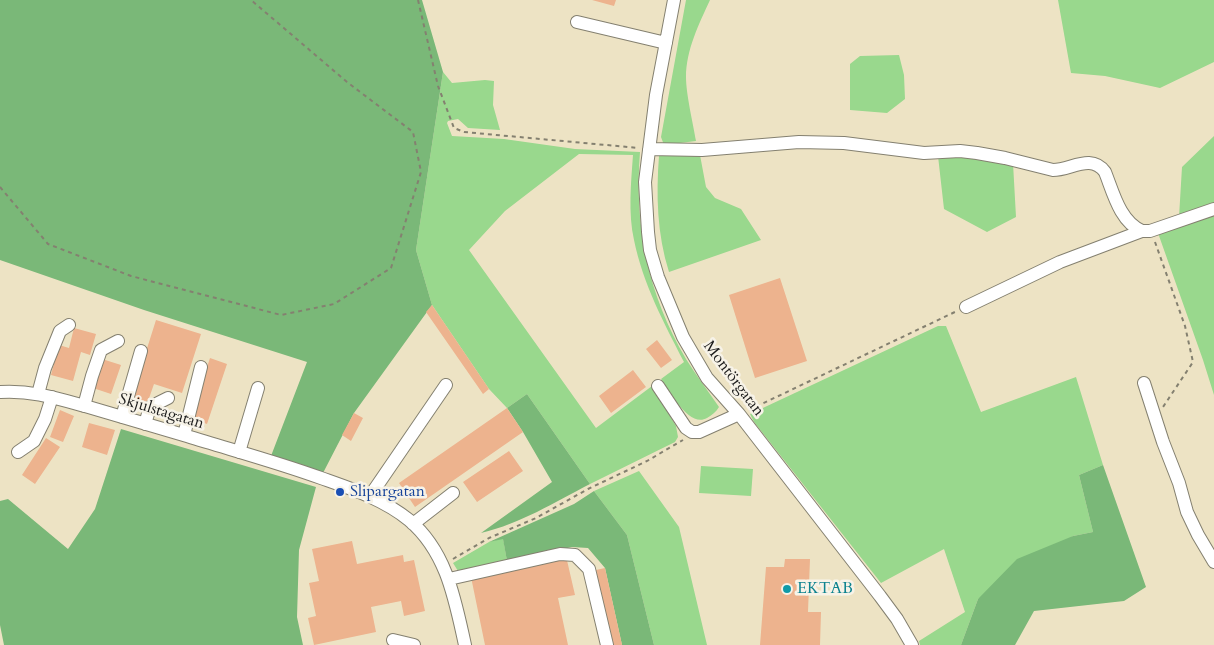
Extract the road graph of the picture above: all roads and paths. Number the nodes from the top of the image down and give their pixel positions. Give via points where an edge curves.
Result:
1 (251, 0) edge
2 (418, 0) edge
3 (674, 0) edge
4 (576, 22) dead end
5 (666, 43) junction
6 (648, 148) junction
7 (0, 187) edge
8 (1214, 209) edge
9 (1146, 231) junction
10 (966, 307) joint
11 (69, 325) dead end
12 (118, 341) dead end
13 (141, 351) dead end
14 (201, 367) dead end
15 (1144, 383) dead end
16 (446, 385) dead end
17 (658, 386) dead end
18 (258, 388) dead end
19 (0, 392) edge
20 (38, 394) junction
21 (52, 397) junction
22 (168, 398) dead end
23 (84, 406) junction
24 (739, 414) junction
25 (1164, 415) dead end
26 (122, 417) junction
27 (145, 424) junction
28 (699, 432) junction
29 (184, 435) junction
30 (18, 452) dead end
31 (239, 452) junction
32 (453, 493) dead end
33 (370, 496) junction
34 (413, 524) junction
35 (1214, 562) edge
36 (443, 565) junction
37 (449, 580) junction
38 (393, 640) dead end
39 (414, 645) edge
40 (465, 645) edge
41 (607, 645) edge
42 (912, 645) edge

1 - 7 path via 347,82 413,132 421,172 391,268 334,304 281,314 131,276 48,244
2 - 6 path via 438,86 454,128 464,132
3 - 5 street, Montörgatan
4 - 5 street
5 - 6 street, Montörgatan
6 - 9 street via 702,150 823,142 924,153 960,150 1053,170 1095,163 1105,172 1128,223
6 - 24 street, Montörgatan via 646,216 650,250 658,277 694,358
8 - 9 street
9 - 10 street via 1060,262
9 - 25 path via 1185,326 1193,362 1164,406
10 - 24 path
11 - 20 street via 60,331
12 - 23 street via 101,350
13 - 26 street
14 - 29 street
15 - 35 street via 1189,518
16 - 33 street
17 - 28 street via 686,428
18 - 31 street
19 - 20 street, Skjulstagatan
20 - 21 street, Skjulstagatan
21 - 23 street, Skjulstagatan
21 - 30 street via 34,441
22 - 27 street via 150,407
23 - 26 street, Skjulstagatan
24 - 28 street
24 - 42 street, Montörgatan via 897,619
26 - 27 street, Skjulstagatan
27 - 29 street, Skjulstagatan
28 - 36 path via 536,518 489,538
29 - 31 street, Skjulstagatan
31 - 33 street, Skjulstagatan
32 - 34 street
33 - 34 street, Skjulstagatan via 390,506
34 - 36 street, Skjulstagatan
36 - 37 street, Skjulstagatan
37 - 40 street, Skjulstagatan
37 - 41 street via 560,554 575,555 589,569
38 - 39 street

